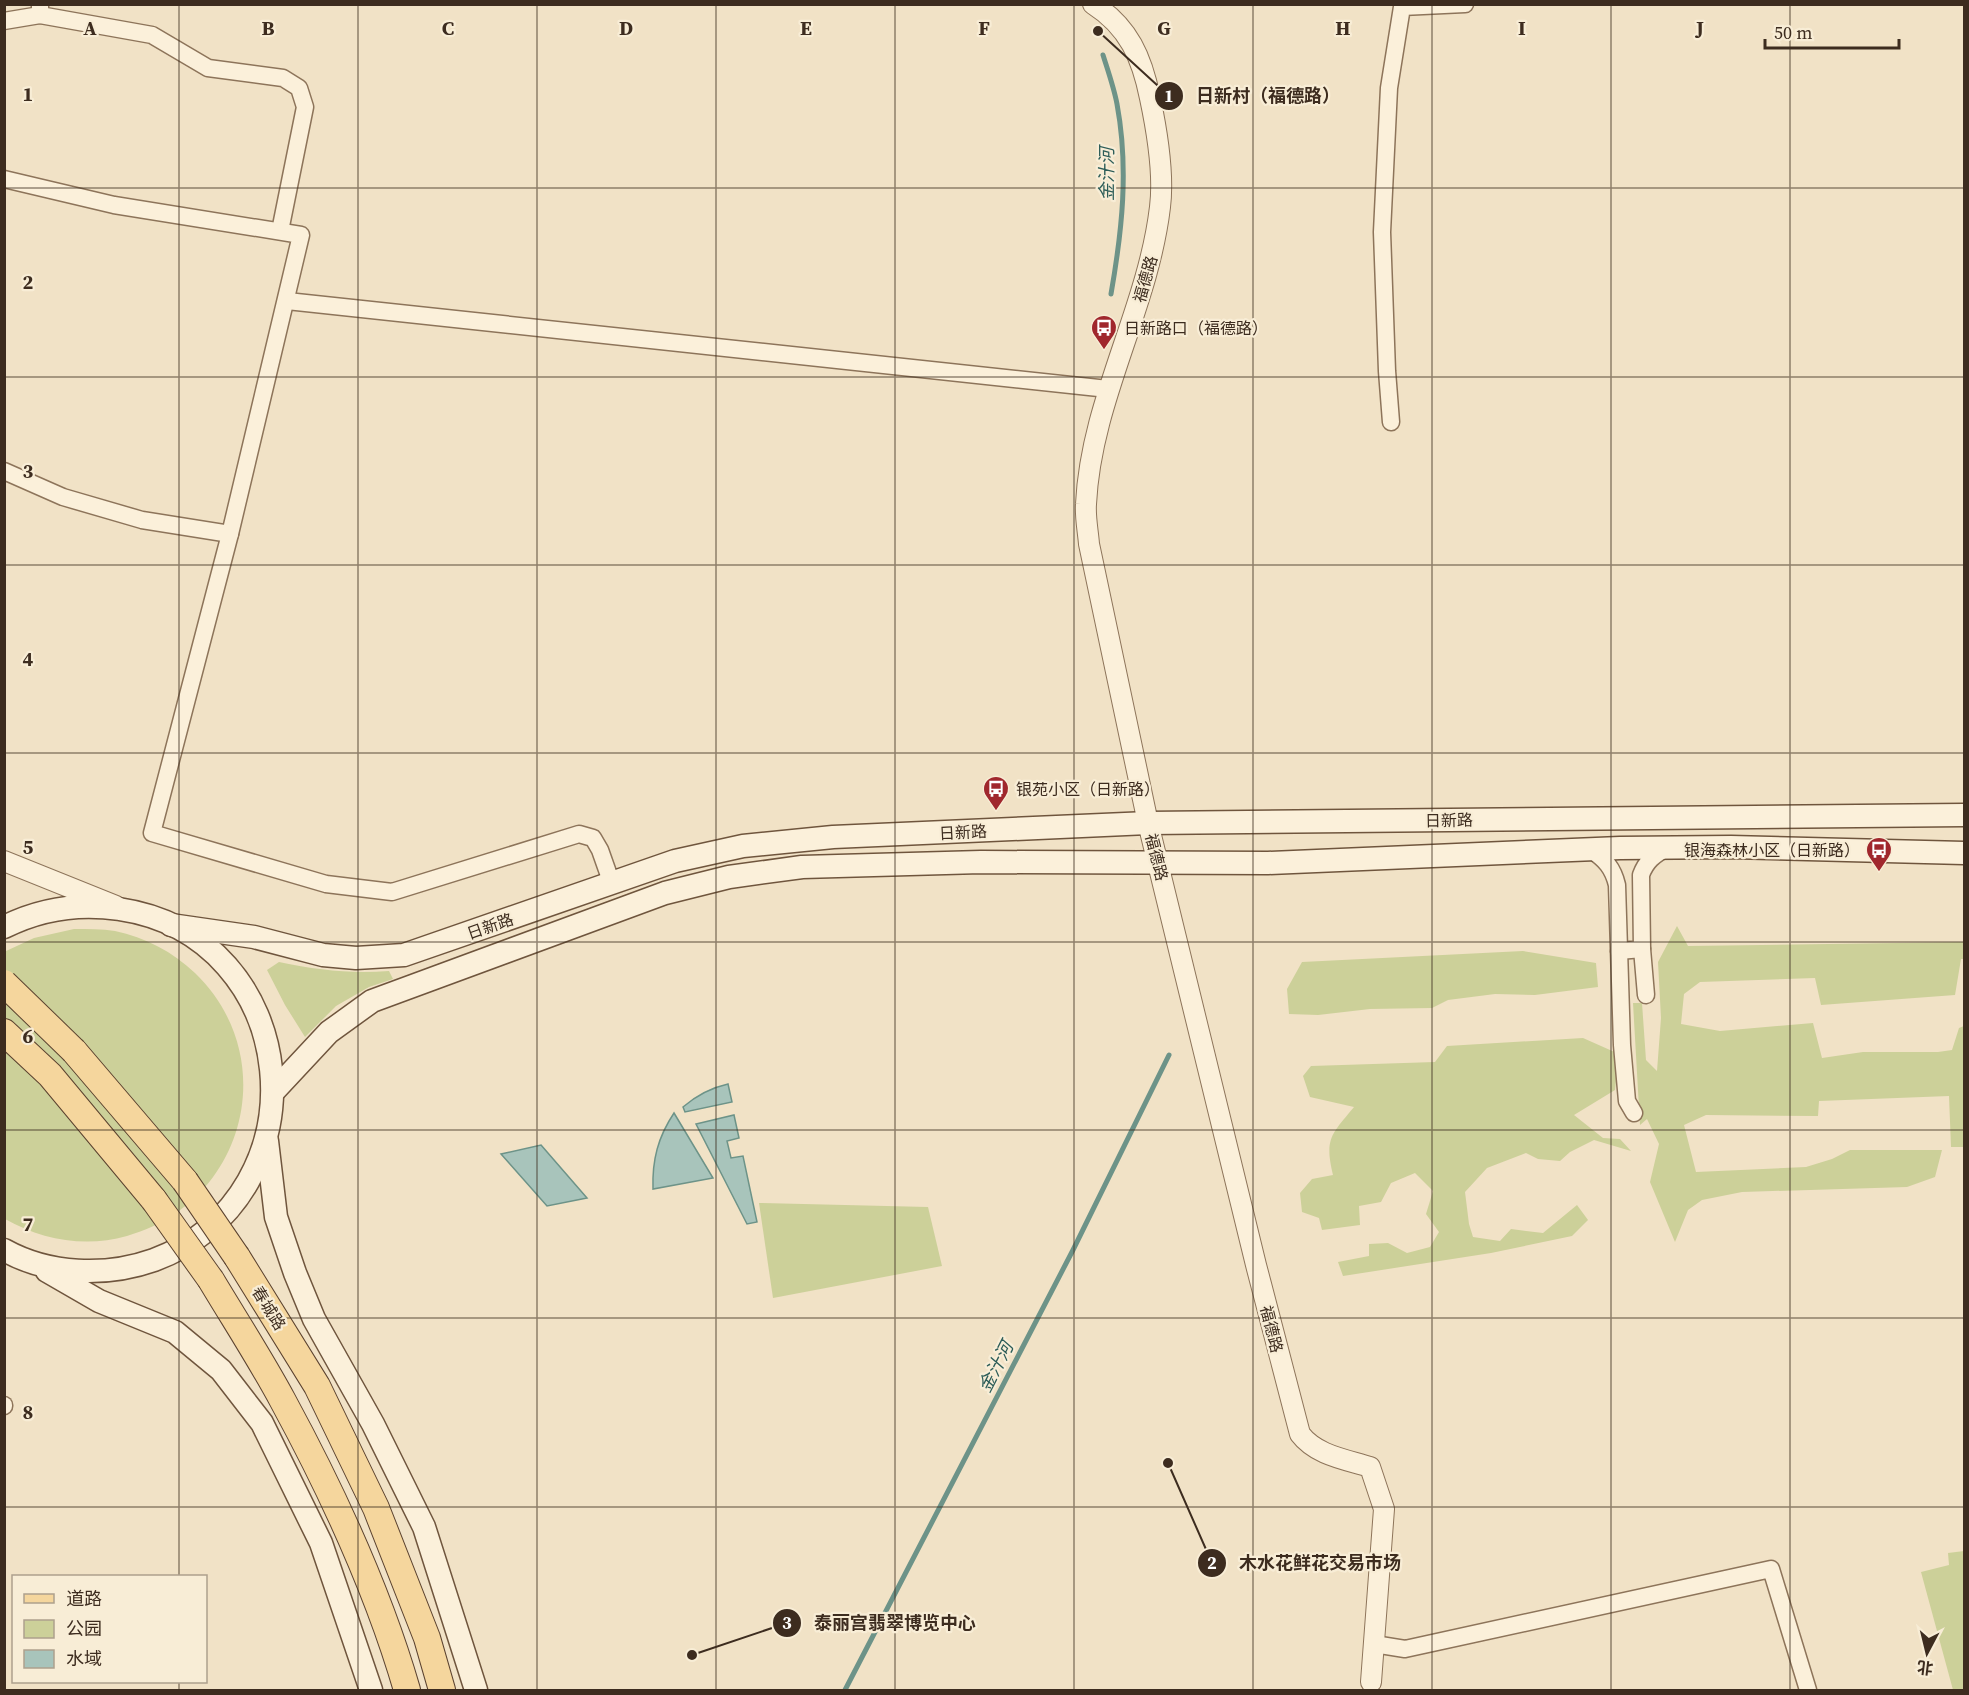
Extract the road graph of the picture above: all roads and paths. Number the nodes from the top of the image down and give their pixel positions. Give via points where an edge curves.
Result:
1 (1466, 4) edge
2 (1099, 6) edge
3 (40, 10) edge
4 (4, 21) edge
5 (4, 179) edge
6 (280, 231) junction
7 (287, 301) junction
8 (1108, 389) junction
9 (1391, 422) dead end
10 (4, 471) edge
11 (230, 534) junction
12 (1965, 800) edge
13 (1965, 815) edge
14 (1776, 817) junction
15 (1148, 823) junction
16 (1965, 837) edge
17 (1668, 848) junction
18 (1731, 848) junction
19 (1591, 850) junction
20 (1965, 853) edge
21 (4, 861) edge
22 (1158, 861) junction
23 (612, 884) junction
24 (127, 910) junction
25 (171, 925) junction
26 (4, 927) edge
27 (1642, 949) junction
28 (1619, 951) junction
29 (4, 983) edge
30 (1646, 995) dead end
31 (4, 1032) edge
32 (273, 1092) junction
33 (1634, 1113) dead end
34 (267, 1137) junction
35 (4, 1250) edge
36 (30, 1261) junction
37 (1374, 1644) junction
38 (1371, 1682) dead end
39 (372, 1690) edge
40 (407, 1690) edge
41 (442, 1690) edge
42 (476, 1690) edge
43 (1808, 1690) edge

1 - 9 street via 1402,7 1389,88 1382,232
2 - 8 street, 福德路 via 1134,47 1146,78 1160,172 1153,249
3 - 4 street
3 - 6 street via 152,35 208,68 283,78 299,88 305,107
5 - 6 street via 114,205
6 - 7 street via 301,235
7 - 8 street
7 - 11 street
8 - 15 street, 福德路 via 1091,459 1085,505 1089,544
10 - 11 street via 63,497 142,520
11 - 23 street via 152,833 326,884 392,892 579,834 593,838
12 - 14 main road, 日新路
13 - 14 main road, 日新路
14 - 15 main road, 日新路
15 - 22 street, 福德路
15 - 23 main road, 日新路 via 833,837 743,846 675,861
16 - 18 main road, 日新路
17 - 18 main road, 日新路
17 - 19 main road, 日新路
17 - 27 street via 1645,864 1641,875
18 - 20 main road, 日新路
19 - 22 main road, 日新路 via 1268,863
19 - 28 street via 1605,859 1614,873
21 - 24 street
22 - 32 main road, 日新路 via 802,867 729,877 665,893 372,1001 329,1032
22 - 37 street, 福德路 via 1300,1434 1316,1450 1370,1467 1384,1509
23 - 25 main road, 日新路 via 404,955 323,955 254,937
24 - 25 main road
24 - 26 main road via 93,906 58,909
25 - 32 main road via 209,950 240,984 265,1035
27 - 28 street
27 - 30 street
28 - 33 street via 1627,1101
29 - 41 main road, 春城路, bridge via 74,1051 185,1181 317,1386 376,1508 427,1638
31 - 40 main road, bridge via 50,1075 154,1200 211,1280 283,1400 341,1515 394,1646
32 - 34 main road
34 - 36 main road via 236,1199 222,1216 175,1250 144,1263 98,1271 75,1271
34 - 42 main road via 276,1217 295,1273 314,1319 373,1424 424,1527
35 - 36 main road
36 - 39 main road via 99,1301 175,1332 221,1370 262,1423 321,1543
37 - 38 street, 福德路
37 - 43 street via 1405,1649 1772,1569

